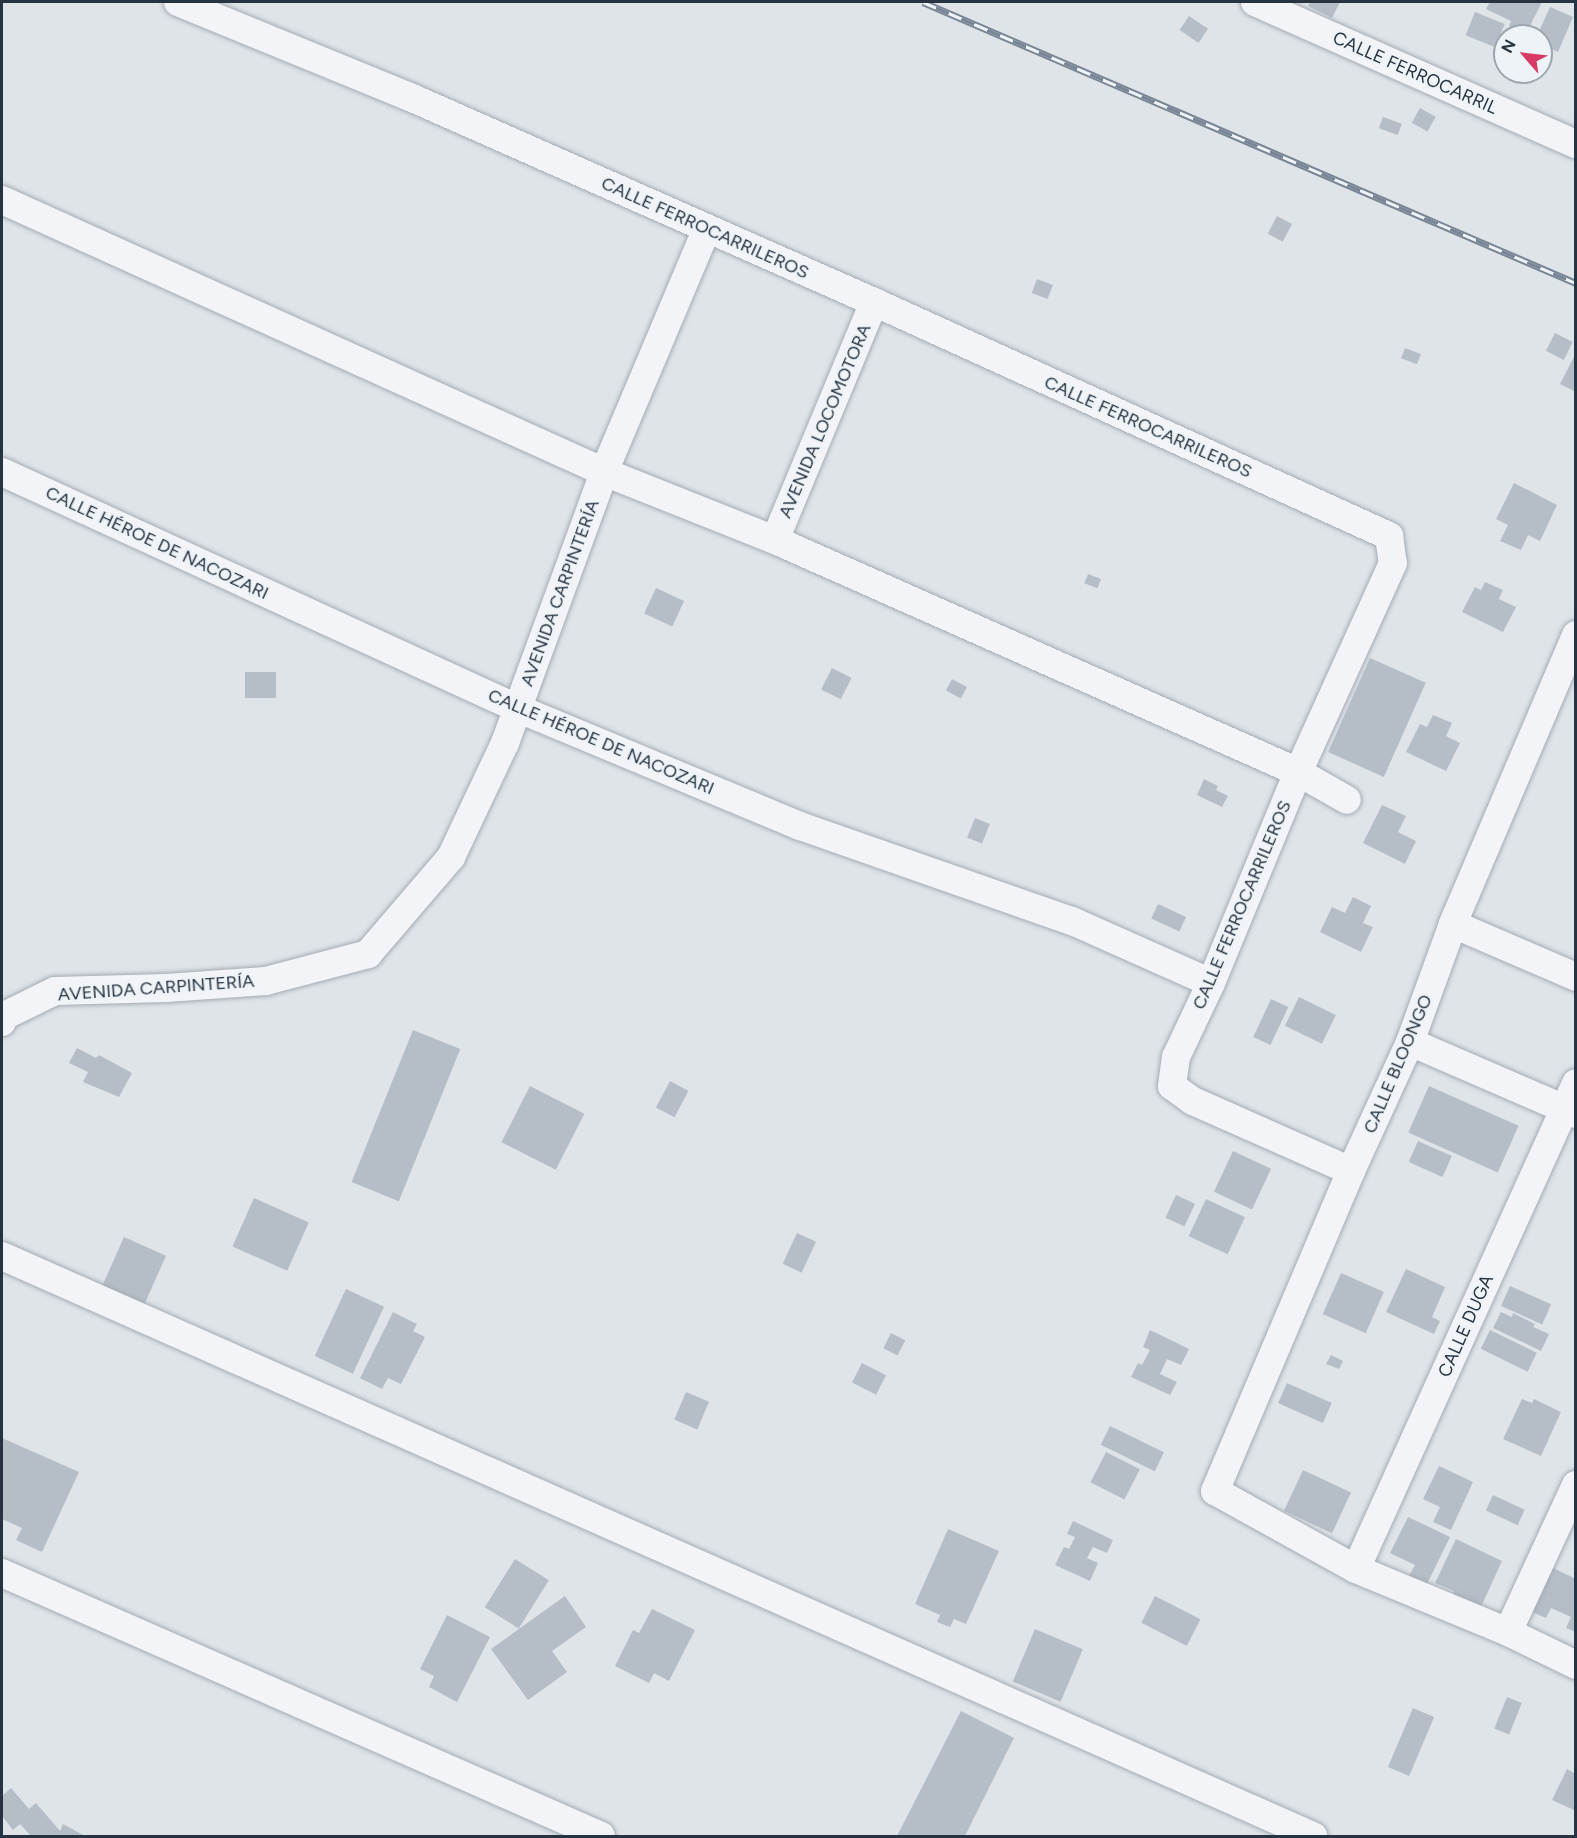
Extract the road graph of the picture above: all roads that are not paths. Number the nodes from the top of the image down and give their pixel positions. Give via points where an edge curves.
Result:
1 (178, 2) edge
2 (1255, 2) edge
3 (1575, 144) edge
4 (2, 200) edge
5 (706, 230) junction
6 (874, 302) junction
7 (2, 472) edge
8 (604, 472) junction
9 (775, 540) junction
10 (1575, 635) edge
11 (519, 709) junction
12 (1298, 772) junction
13 (1347, 800) dead end
14 (1453, 924) junction
15 (1575, 977) edge
16 (1211, 983) junction
17 (3, 1019) edge
18 (1410, 1042) junction
19 (1575, 1083) edge
20 (1570, 1111) edge
21 (1351, 1171) junction
22 (2, 1256) edge
23 (1575, 1485) edge
24 (1356, 1569) junction
25 (2, 1573) edge
26 (1508, 1632) junction
27 (1575, 1665) edge
28 (601, 1836) edge
29 (1313, 1836) edge

1 - 5 street, CALLE FERROCARRILEROS via 410,97
2 - 3 street, CALLE FERROCARRIL
4 - 8 street
5 - 6 street, CALLE FERROCARRILEROS
5 - 8 street, AVENIDA CARPINTERÍA
6 - 9 street, AVENIDA LOCOMOTORA
6 - 12 street, CALLE FERROCARRILEROS via 1389,536 1393,563
7 - 11 street, CALLE HÉROE DE NACOZARI
8 - 9 street
8 - 11 street, AVENIDA CARPINTERÍA
9 - 12 street
10 - 14 street, CALLE BLOONGO
11 - 16 street, CALLE HÉROE DE NACOZARI via 800,826 1072,921
11 - 17 street, AVENIDA CARPINTERÍA via 451,857 368,954 266,981 55,991
12 - 13 street
12 - 16 street, CALLE FERROCARRILEROS
14 - 15 street
14 - 18 street, CALLE BLOONGO
16 - 21 street, CALLE FERROCARRILEROS via 1176,1057 1172,1086 1193,1101
18 - 20 street
18 - 21 street, CALLE BLOONGO
19 - 20 street, CALLE DUGA
20 - 24 street, CALLE DUGA
21 - 24 street, CALLE BLOONGO via 1215,1491
22 - 29 street
23 - 26 street
24 - 26 street
25 - 28 street
26 - 27 street

